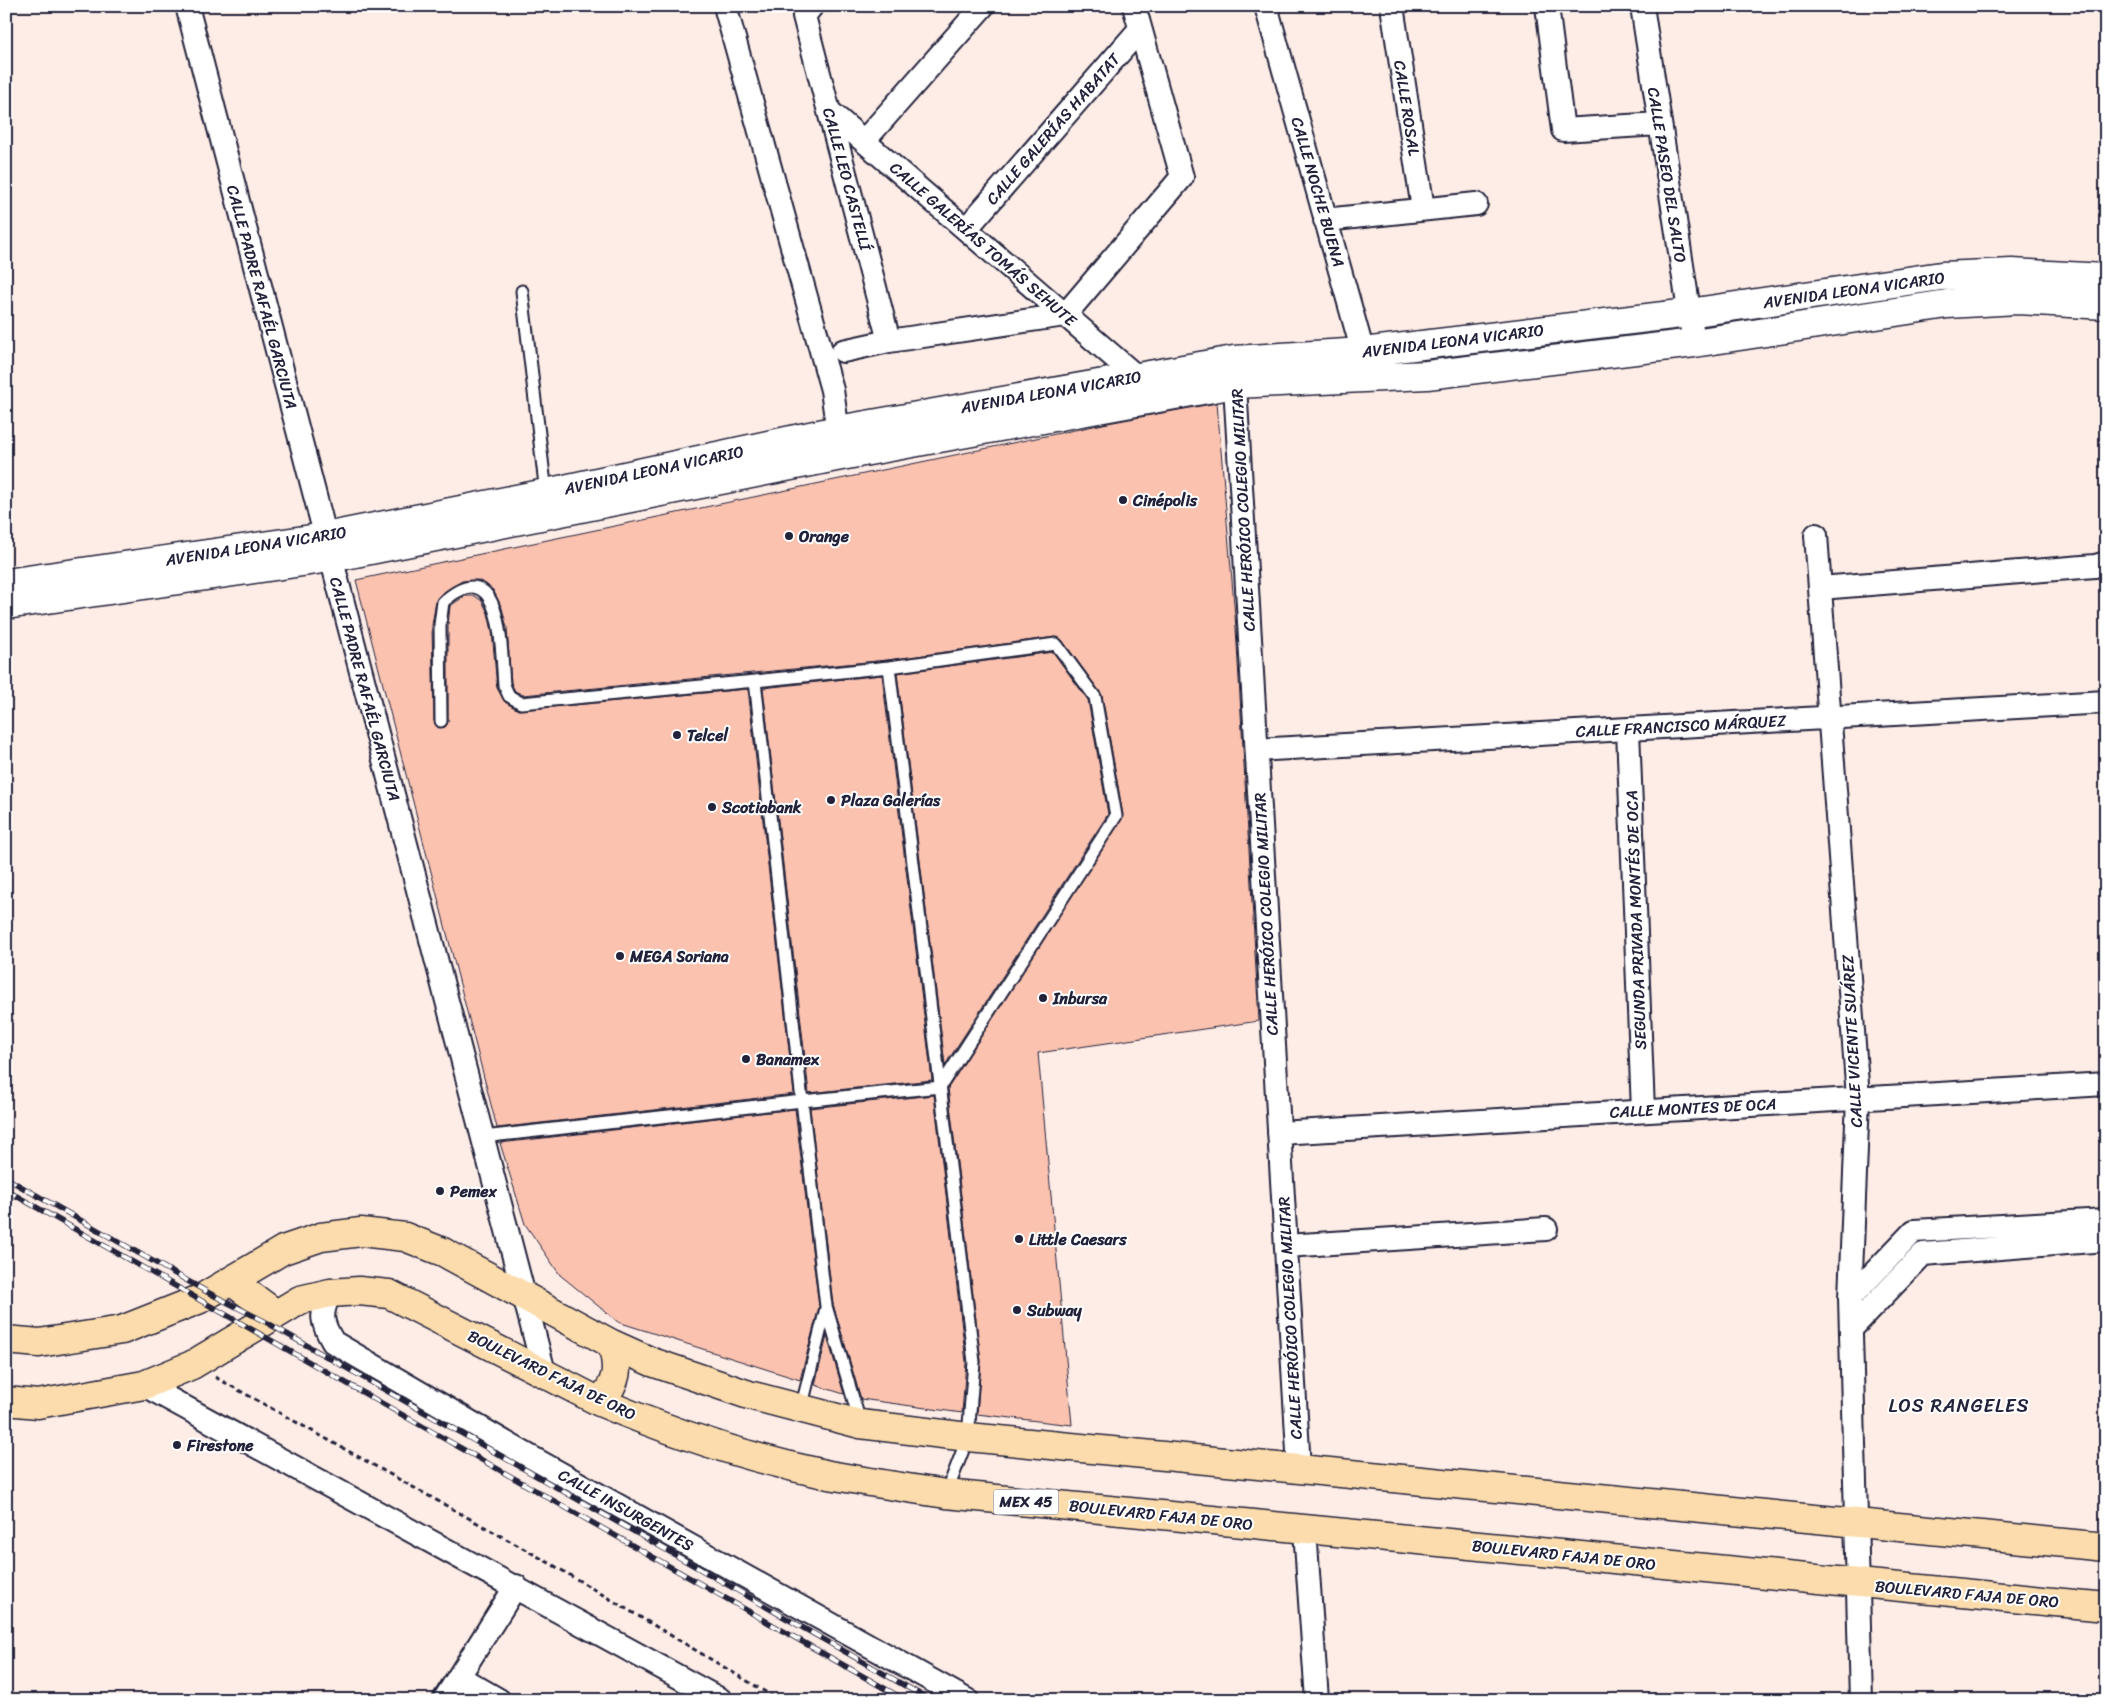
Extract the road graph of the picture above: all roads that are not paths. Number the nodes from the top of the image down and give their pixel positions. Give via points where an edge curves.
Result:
1 (187, 6) edge
2 (725, 6) edge
3 (983, 6) edge
4 (1134, 6) edge
5 (1266, 6) edge
6 (1392, 6) edge
7 (1547, 6) edge
8 (1642, 6) edge
9 (808, 11) edge
10 (1140, 29) junction
11 (829, 111) junction
12 (1659, 124) junction
13 (864, 141) junction
14 (1476, 204) dead end
15 (1423, 209) junction
16 (1326, 220) junction
17 (966, 228) junction
18 (2106, 278) edge
19 (522, 291) dead end
20 (1801, 297) junction
21 (2106, 304) edge
22 (1689, 313) junction
23 (1065, 315) junction
24 (1805, 326) junction
25 (890, 341) junction
26 (1694, 343) junction
27 (843, 351) dead end
28 (1362, 352) junction
29 (1234, 372) junction
30 (1137, 377) junction
31 (1370, 378) junction
32 (839, 443) junction
33 (548, 504) junction
34 (1816, 535) dead end
35 (328, 547) junction
36 (2106, 562) edge
37 (6, 583) edge
38 (1820, 588) junction
39 (6, 605) edge
40 (889, 667) junction
41 (755, 681) junction
42 (2106, 702) edge
43 (1830, 718) junction
44 (441, 721) dead end
45 (1628, 730) junction
46 (1257, 750) junction
47 (2106, 1084) edge
48 (940, 1087) junction
49 (1858, 1098) junction
50 (802, 1100) junction
51 (1643, 1111) junction
52 (1279, 1133) junction
53 (483, 1137) junction
54 (2106, 1220) edge
55 (1546, 1229) dead end
56 (2032, 1235) junction
57 (2106, 1240) edge
58 (1286, 1246) junction
59 (231, 1281) junction
60 (330, 1293) junction
61 (524, 1295) junction
62 (1850, 1298) junction
63 (826, 1306) junction
64 (276, 1314) junction
65 (1852, 1328) junction
66 (6, 1340) edge
67 (612, 1344) junction
68 (544, 1372) junction
69 (144, 1385) junction
70 (6, 1401) edge
71 (600, 1402) junction
72 (801, 1410) junction
73 (860, 1424) junction
74 (968, 1437) junction
75 (1299, 1468) junction
76 (946, 1494) junction
77 (1854, 1524) junction
78 (1305, 1530) junction
79 (2106, 1547) edge
80 (1856, 1584) junction
81 (516, 1586) junction
82 (2106, 1607) edge
83 (458, 1677) junction
84 (444, 1700) edge
85 (499, 1700) edge
86 (720, 1700) edge
87 (967, 1700) edge
88 (1317, 1700) edge
89 (1861, 1700) edge

1 - 35 street, CALLE PADRE RAFAÉL GARCIUTA
2 - 32 street via 832,390
3 - 13 street
4 - 10 street
5 - 16 street, CALLE NOCHE BUENA
6 - 15 street, CALLE ROSAL
7 - 12 street via 1563,130
8 - 12 street, CALLE PASEO DEL SALTO
9 - 11 street, CALLE LEO CASTELLÍ
10 - 17 street, CALLE GALERÍAS HABATAT
10 - 23 street via 1182,177
11 - 13 street, CALLE GALERÍAS TOMÁS SEHUTE
11 - 25 street, CALLE LEO CASTELLÍ
12 - 22 street, CALLE PASEO DEL SALTO
13 - 17 street, CALLE GALERÍAS TOMÁS SEHUTE
14 - 15 street
15 - 16 street
16 - 28 street, CALLE NOCHE BUENA
17 - 23 street, CALLE GALERÍAS TOMÁS SEHUTE
18 - 20 street, AVENIDA LEONA VICARIO via 2012,273 1941,276
19 - 33 lane
20 - 22 street, AVENIDA LEONA VICARIO
20 - 24 street
21 - 24 street, AVENIDA LEONA VICARIO via 2017,300 1947,304
22 - 26 street, CALLE PASEO DEL SALTO
22 - 28 street, AVENIDA LEONA VICARIO
23 - 25 street
23 - 30 street, CALLE GALERÍAS TOMÁS SEHUTE
24 - 26 street, AVENIDA LEONA VICARIO
25 - 27 street
26 - 31 street, AVENIDA LEONA VICARIO
28 - 29 street, AVENIDA LEONA VICARIO
28 - 31 street, CALLE NOCHE BUENA
29 - 30 street, AVENIDA LEONA VICARIO
29 - 31 street, AVENIDA LEONA VICARIO
29 - 32 street, AVENIDA LEONA VICARIO
29 - 46 street, CALLE HERÓICO COLEGIO MILITAR
30 - 32 street, AVENIDA LEONA VICARIO
32 - 33 street, AVENIDA LEONA VICARIO
33 - 35 street, AVENIDA LEONA VICARIO
34 - 38 street, CALLE VICENTE SUÁREZ
35 - 37 street, AVENIDA LEONA VICARIO
35 - 39 street, AVENIDA LEONA VICARIO
35 - 53 street, CALLE PADRE RAFAÉL GARCIUTA
36 - 38 street via 2095,566
38 - 43 street, CALLE VICENTE SUÁREZ
40 - 41 lane
40 - 48 lane
40 - 48 lane via 1056,644 1094,697 1116,816
41 - 44 lane via 521,703 509,696 504,685 497,612 489,596 480,589 469,588 456,590 443,602 440,625
41 - 50 lane
42 - 43 street, CALLE FRANCISCO MÁRQUEZ
43 - 45 street, CALLE FRANCISCO MÁRQUEZ
43 - 49 street, CALLE VICENTE SUÁREZ
45 - 46 street, CALLE FRANCISCO MÁRQUEZ
45 - 51 street, SEGUNDA PRIVADA MONTÉS DE OCA
46 - 52 street, CALLE HERÓICO COLEGIO MILITAR
47 - 49 street, CALLE MONTES DE OCA
48 - 50 lane
48 - 74 lane via 974,1362
49 - 51 street, CALLE MONTES DE OCA
49 - 62 street, CALLE VICENTE SUÁREZ
50 - 53 lane
50 - 63 lane
51 - 52 street, CALLE MONTES DE OCA
52 - 58 street, CALLE HERÓICO COLEGIO MILITAR
53 - 61 street, CALLE PADRE RAFAÉL GARCIUTA
54 - 56 street
55 - 58 street
56 - 57 street
56 - 62 street via 1914,1232
56 - 65 street via 1923,1254
58 - 75 street, CALLE HERÓICO COLEGIO MILITAR
59 - 61 main road via 282,1250 321,1236 361,1232 405,1237 443,1252
59 - 64 main road
59 - 66 main road via 200,1298 122,1330 38,1343
60 - 64 main road, BOULEVARD FAJA DE ORO / MEX 45 via 300,1300
60 - 68 main road, BOULEVARD FAJA DE ORO / MEX 45 via 360,1291 389,1294
60 - 87 street, CALLE INSURGENTES via 323,1309 324,1326 333,1342 520,1452
61 - 67 main road
61 - 68 street, CALLE PADRE RAFAÉL GARCIUTA
62 - 65 street, CALLE VICENTE SUÁREZ
63 - 72 lane
63 - 73 lane
64 - 69 main road, BOULEVARD FAJA DE ORO / MEX 45 via 192,1365
65 - 77 street, CALLE VICENTE SUÁREZ
67 - 71 main road via 618,1365 613,1388
67 - 72 main road via 652,1362
68 - 71 main road, BOULEVARD FAJA DE ORO / MEX 45
69 - 70 main road, BOULEVARD FAJA DE ORO / MEX 45 via 38,1404
69 - 81 street
71 - 76 main road, BOULEVARD FAJA DE ORO / MEX 45 via 738,1451 828,1475
72 - 73 main road
73 - 74 main road
74 - 75 main road
74 - 76 lane
75 - 77 main road
76 - 78 main road, BOULEVARD FAJA DE ORO / MEX 45
77 - 79 main road
77 - 80 street, CALLE VICENTE SUÁREZ
78 - 80 main road, BOULEVARD FAJA DE ORO / MEX 45
78 - 88 street
80 - 82 main road, BOULEVARD FAJA DE ORO / MEX 45
80 - 89 street, CALLE VICENTE SUÁREZ
81 - 83 street
81 - 86 street
83 - 84 street
83 - 85 street

